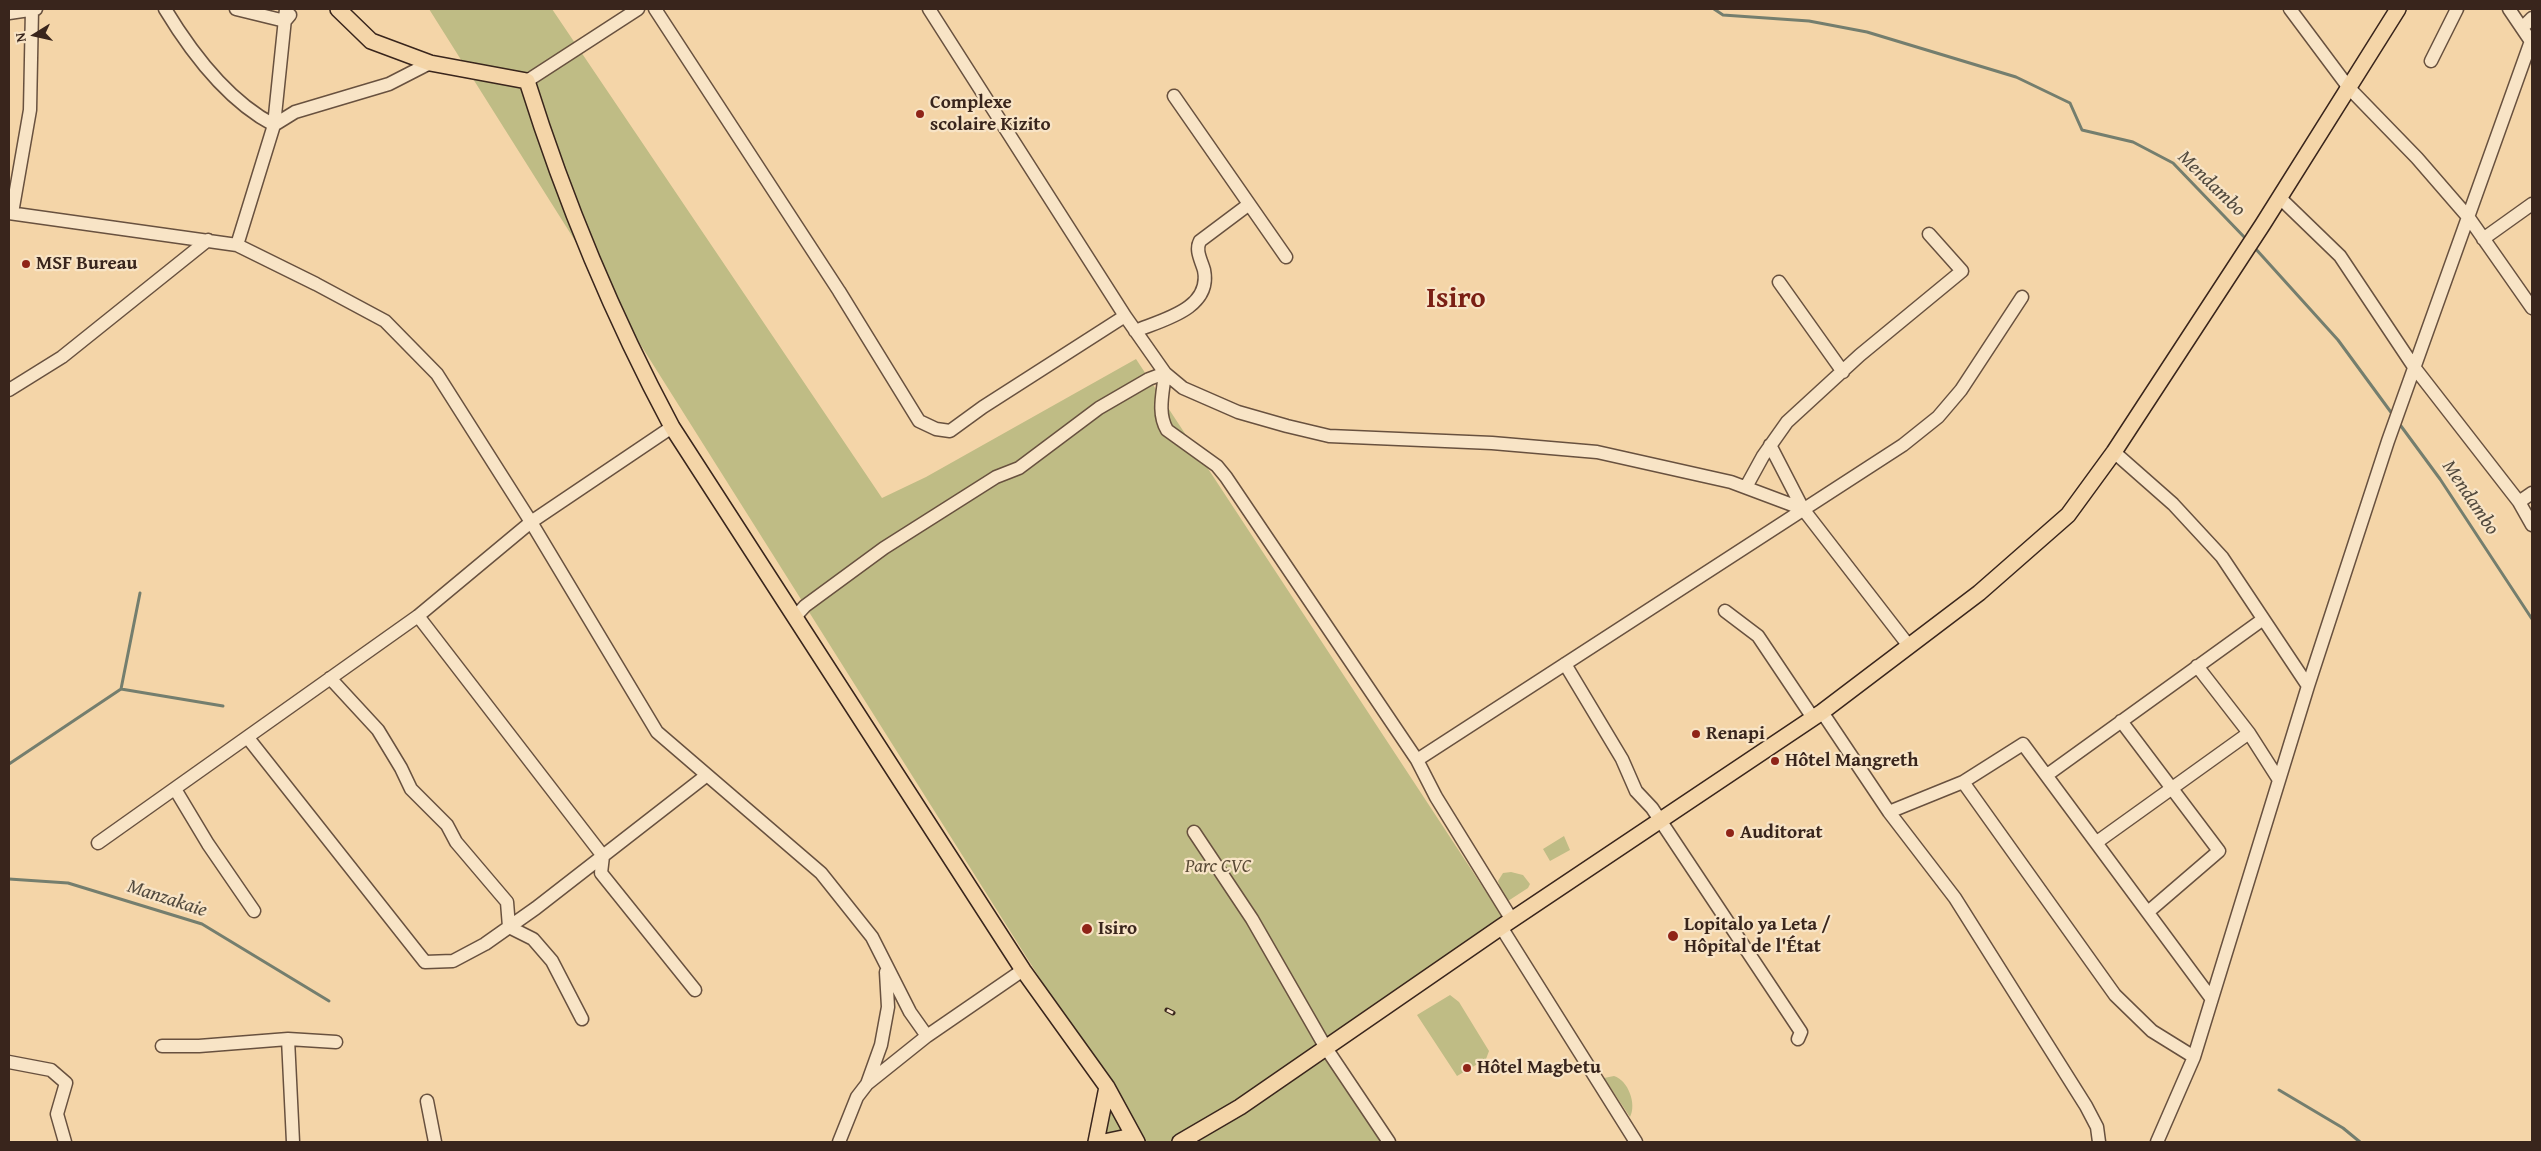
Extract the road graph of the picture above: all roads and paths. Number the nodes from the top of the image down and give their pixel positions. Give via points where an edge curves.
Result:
1 (32, 9) edge
2 (36, 9) edge
3 (165, 9) edge
4 (236, 9) edge
5 (294, 9) edge
6 (338, 9) edge
7 (638, 9) edge
8 (655, 9) edge
9 (929, 9) edge
10 (2398, 9) edge
11 (2457, 9) edge
12 (2509, 9) edge
13 (2294, 10) edge
14 (9, 13) edge
15 (286, 15) edge
16 (2532, 18) edge
17 (2522, 28) junction
18 (2532, 42) edge
19 (2431, 61) dead end
20 (430, 63) junction
21 (527, 81) junction
22 (2349, 88) junction
23 (1174, 96) dead end
24 (274, 126) junction
25 (2279, 197) junction
26 (2532, 204) edge
27 (1248, 205) junction
28 (10, 213) edge
29 (2469, 218) junction
30 (1929, 234) dead end
31 (2483, 239) junction
32 (208, 240) junction
33 (237, 245) junction
34 (1286, 257) dead end
35 (1779, 282) dead end
36 (2022, 298) dead end
37 (2531, 305) edge
38 (1125, 316) junction
39 (1135, 331) junction
40 (2414, 368) junction
41 (1843, 372) junction
42 (1165, 373) junction
43 (9, 390) edge
44 (672, 427) junction
45 (1770, 445) junction
46 (2114, 452) junction
47 (1746, 487) junction
48 (2532, 493) edge
49 (2519, 502) junction
50 (1803, 509) junction
51 (531, 522) junction
52 (2532, 525) edge
53 (1725, 611) dead end
54 (418, 616) junction
55 (795, 617) junction
56 (2262, 620) junction
57 (1908, 646) junction
58 (1565, 664) junction
59 (2197, 666) junction
60 (330, 678) junction
61 (2308, 686) junction
62 (1817, 715) junction
63 (2121, 721) junction
64 (2249, 733) junction
65 (248, 738) junction
66 (1417, 760) junction
67 (707, 775) junction
68 (2047, 775) junction
69 (2279, 780) junction
70 (1963, 782) junction
71 (2173, 788) junction
72 (175, 789) junction
73 (1889, 812) junction
74 (1660, 820) junction
75 (1194, 832) dead end
76 (2097, 842) junction
77 (98, 843) dead end
78 (603, 856) junction
79 (254, 911) dead end
80 (2148, 912) junction
81 (1507, 924) junction
82 (510, 927) junction
83 (885, 967) junction
84 (1022, 970) junction
85 (695, 990) dead end
86 (2212, 998) junction
87 (582, 1019) dead end
88 (927, 1036) junction
89 (288, 1039) junction
90 (1798, 1039) dead end
91 (336, 1042) dead end
92 (162, 1046) dead end
93 (1326, 1048) junction
94 (2194, 1057) junction
95 (9, 1062) edge
96 (867, 1084) junction
97 (1106, 1087) junction
98 (427, 1101) dead end
99 (65, 1142) edge
100 (293, 1142) edge
101 (435, 1142) edge
102 (839, 1142) edge
103 (1096, 1142) edge
104 (1104, 1142) edge
105 (1137, 1142) edge
106 (1180, 1142) edge
107 (1389, 1142) edge
108 (1636, 1142) edge
109 (2099, 1142) edge
110 (2157, 1142) edge

1 - 2 street
1 - 14 street
1 - 28 street via 30,110
3 - 24 street via 180,34 219,80 254,115
4 - 15 street
5 - 15 street
6 - 20 main road via 371,41
7 - 21 street
8 - 38 street via 839,290 919,421 950,431
9 - 38 street
10 - 22 main road
11 - 19 street
12 - 17 street
13 - 22 street
15 - 24 street
16 - 17 street
17 - 18 street
18 - 29 street
20 - 21 main road
20 - 24 street via 389,84 296,112
21 - 44 main road via 560,182 596,272 632,353
22 - 25 main road
22 - 29 street
23 - 27 street
24 - 33 street
25 - 40 street via 2340,256
25 - 46 main road
26 - 31 street
27 - 34 street
27 - 39 street via 1200,240 1198,251 1205,283 1195,302 1184,311
28 - 32 street
29 - 31 street
29 - 40 street
30 - 41 street via 1962,271
31 - 37 street
32 - 33 street
32 - 43 street via 62,357
33 - 51 street via 385,321 437,374
35 - 41 street
36 - 50 street via 1961,390 1938,417 1903,445
38 - 39 street
39 - 42 street
40 - 49 street
40 - 61 street
41 - 45 street via 1787,422
42 - 47 street via 1183,388 1215,403 1315,433 1597,452
42 - 55 street via 1099,408 1019,468 996,477 884,548 805,606
42 - 66 street via 1162,423 1217,466 1226,477
44 - 51 street
44 - 55 main road
45 - 47 street
45 - 50 street
46 - 56 street via 2173,504 2222,557
46 - 57 main road via 2068,515 1979,593
47 - 50 street
48 - 49 street
49 - 52 street
50 - 57 street
50 - 58 street
51 - 54 street
51 - 67 street via 657,732
53 - 62 street via 1758,636
54 - 60 street
54 - 78 street
55 - 84 main road
56 - 59 street
56 - 61 street
57 - 62 main road
58 - 66 street
58 - 74 street via 1622,759 1636,791
59 - 63 street
59 - 64 street
60 - 65 street
60 - 82 street via 378,730 411,789 447,825 456,842 507,902
61 - 69 street
62 - 73 street
62 - 74 main road
63 - 68 street
63 - 71 street
64 - 69 street
64 - 71 street
65 - 72 street
65 - 82 street via 425,962 452,962
66 - 81 street
67 - 78 street
67 - 83 street via 821,873 872,937
68 - 70 street via 2023,744
68 - 76 street
69 - 86 street
70 - 73 street
70 - 94 street via 2115,995 2152,1031
71 - 76 street
71 - 80 street via 2219,851
72 - 77 street
72 - 79 street
73 - 109 street via 1960,906 2086,1106 2097,1127
74 - 81 main road
74 - 90 street via 1801,1032
75 - 93 street via 1252,919
76 - 80 street
78 - 82 street
78 - 85 street via 602,873
80 - 86 street
81 - 93 main road
81 - 108 street
82 - 87 street via 533,939 552,961
83 - 88 street
83 - 96 street via 888,1007 881,1045
84 - 88 street
84 - 97 main road
86 - 94 street
88 - 96 street
89 - 91 street
89 - 92 street
89 - 100 street
93 - 106 main road via 1240,1108
93 - 107 street
94 - 110 street
95 - 99 street via 51,1070 66,1083 57,1114
96 - 102 street via 857,1097
97 - 103 main road
97 - 105 main road
98 - 101 street
104 - 105 main road via 1123,1138

